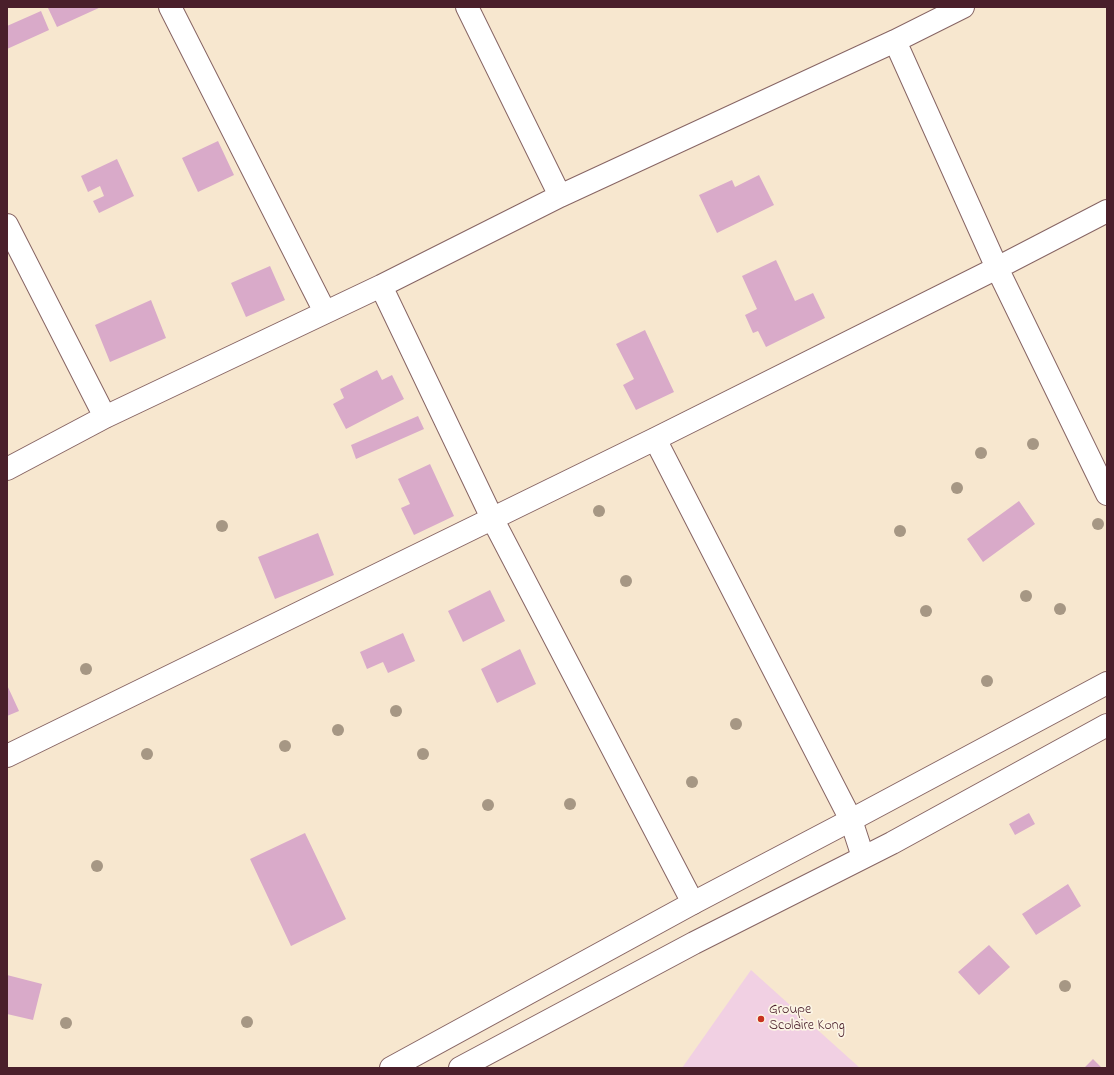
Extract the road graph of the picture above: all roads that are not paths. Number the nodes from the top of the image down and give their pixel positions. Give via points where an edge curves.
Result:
1 (170, 7) edge
2 (468, 7) edge
3 (962, 7) edge
4 (895, 41) junction
5 (560, 196) junction
6 (1107, 211) edge
7 (7, 225) edge
8 (997, 268) junction
9 (381, 286) junction
10 (325, 312) junction
11 (105, 417) junction
12 (655, 439) junction
13 (7, 469) edge
14 (1107, 494) edge
15 (492, 518) junction
16 (1107, 683) edge
17 (1107, 725) edge
18 (7, 756) edge
19 (851, 820) junction
20 (863, 857) junction
21 (693, 903) junction
22 (391, 1068) edge
23 (460, 1068) edge

1 - 10 street
2 - 5 street
3 - 4 street
4 - 5 street
4 - 8 street
5 - 9 street
6 - 8 street
7 - 11 street
8 - 12 street
8 - 14 street
9 - 10 street
9 - 15 street
10 - 11 street
11 - 13 street
12 - 15 street
12 - 19 street
15 - 18 street
15 - 21 street
16 - 19 street
17 - 20 street
19 - 20 street
19 - 21 street
20 - 23 street via 694,943
21 - 22 street

